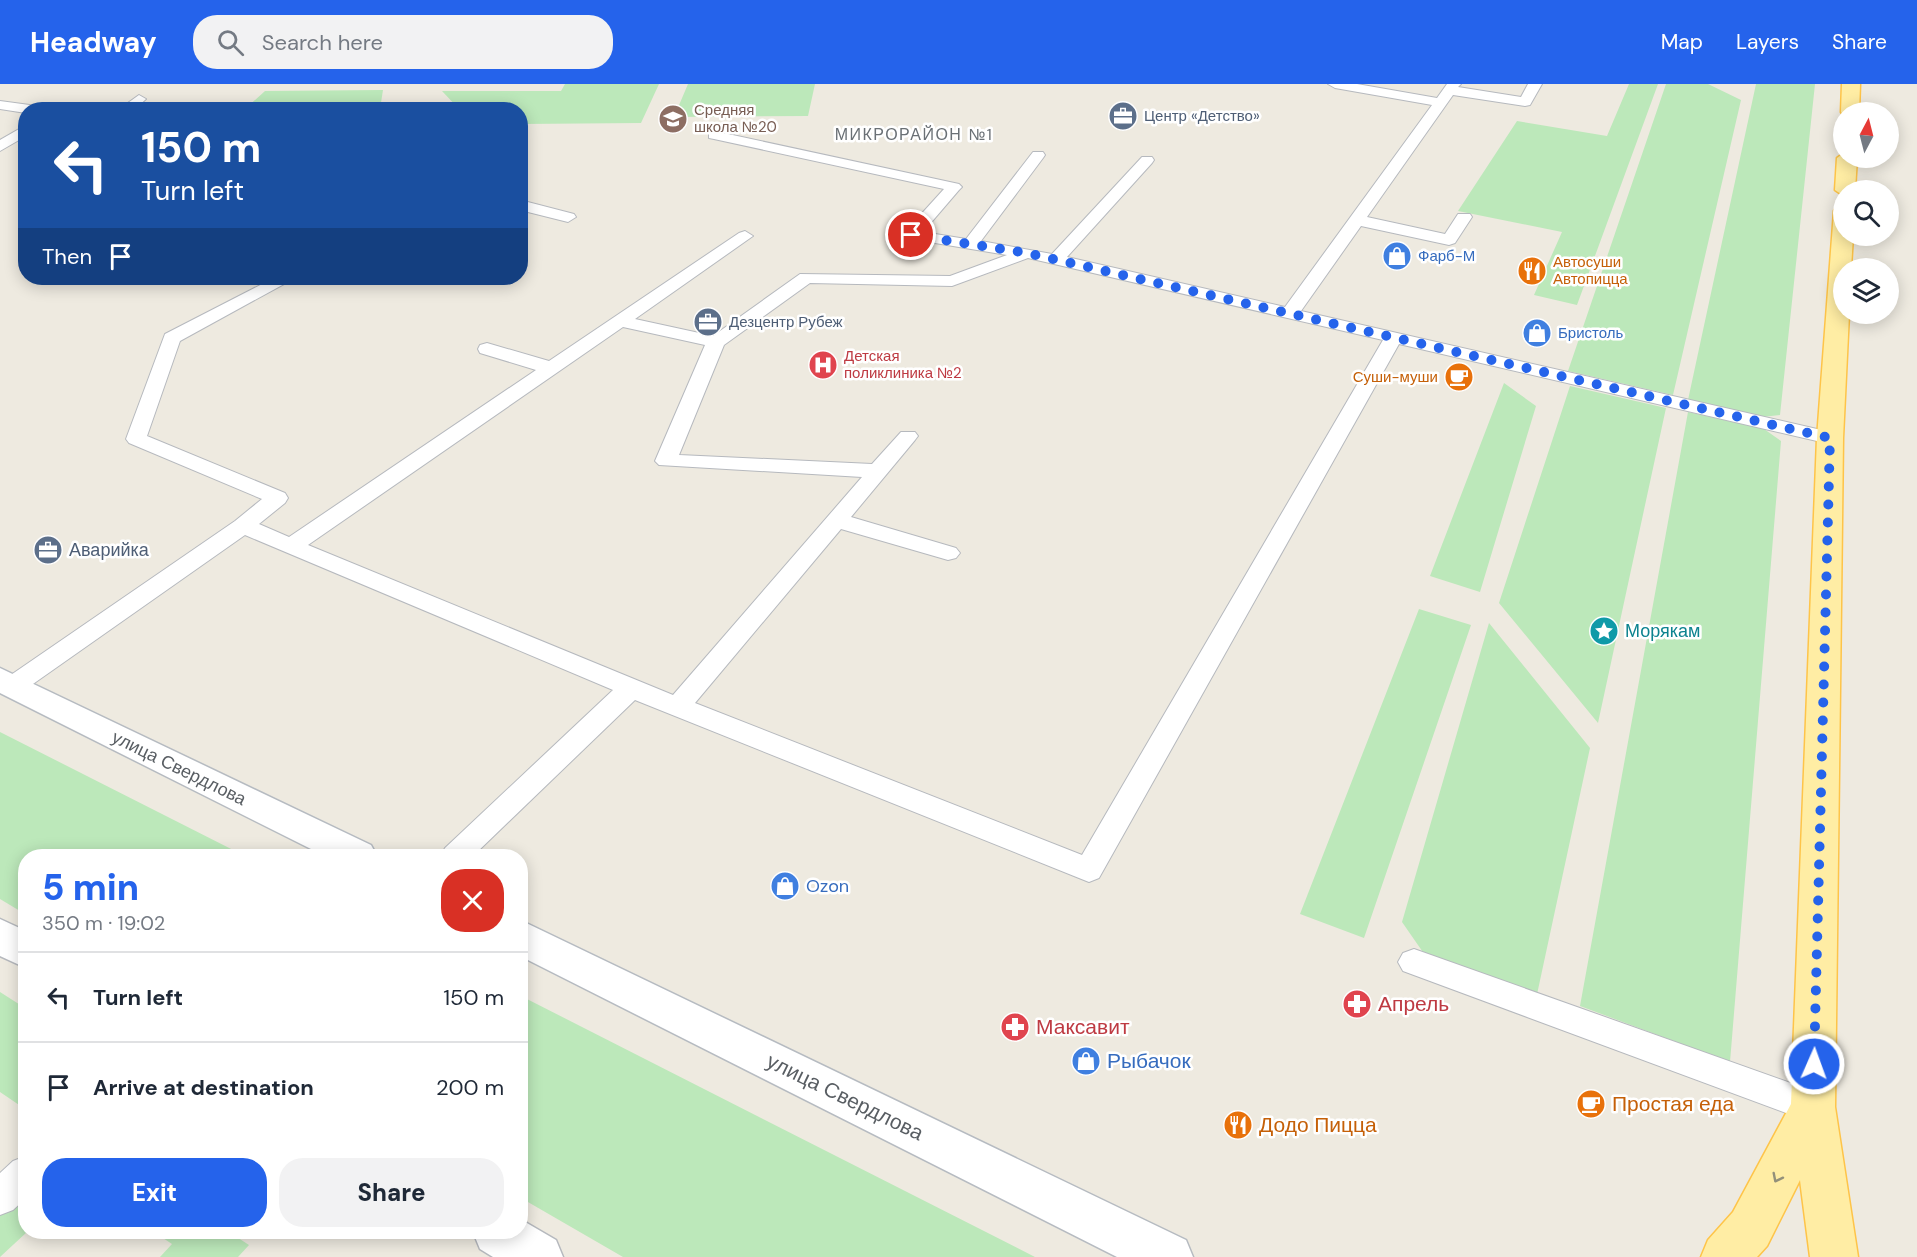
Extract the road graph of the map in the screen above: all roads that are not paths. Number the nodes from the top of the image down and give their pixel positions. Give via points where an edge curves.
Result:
1 (1335, 84) edge
2 (1535, 84) edge
3 (1851, 84) edge
4 (1448, 92) edge
5 (139, 99) dead end
6 (135, 102) edge
7 (1850, 102) edge
8 (0, 105) edge
9 (18, 107) edge
10 (18, 135) edge
11 (714, 135) dead end
12 (0, 147) edge
13 (1038, 155) dead end
14 (1147, 160) dead end
15 (528, 207) edge
16 (568, 217) dead end
17 (1464, 217) dead end
18 (1357, 220) junction
19 (745, 236) dead end
20 (970, 244) junction
21 (1842, 246) edge
22 (1027, 253) junction
23 (1056, 259) junction
24 (273, 285) edge
25 (1290, 313) junction
26 (620, 321) junction
27 (1394, 337) junction
28 (716, 342) junction
29 (487, 349) dead end
30 (551, 368) junction
31 (908, 436) dead end
32 (1830, 438) junction
33 (878, 471) junction
34 (836, 520) junction
35 (243, 526) junction
36 (292, 545) junction
37 (948, 553) dead end
38 (7, 682) edge
39 (631, 688) junction
40 (678, 706) junction
41 (344, 849) edge
42 (462, 849) edge
43 (528, 941) edge
44 (1414, 962) dead end
45 (1813, 1107) junction
46 (18, 1180) edge
47 (0, 1197) edge
48 (509, 1239) edge
49 (540, 1257) edge
50 (1169, 1257) edge
51 (1725, 1257) edge
52 (1834, 1257) edge

1 - 4 lane
2 - 4 lane via 1525,102
3 - 7 main road
4 - 18 lane
5 - 6 lane
8 - 9 lane
10 - 12 lane
11 - 20 lane via 954,187 911,235
13 - 20 lane
14 - 23 lane
15 - 16 lane
17 - 18 lane via 1449,240
18 - 25 lane
19 - 26 lane
20 - 22 lane
21 - 32 main road
22 - 23 lane
22 - 28 lane via 952,281 806,278
23 - 25 lane
24 - 35 lane via 172,338 136,439 277,498
25 - 27 lane
26 - 28 lane
26 - 30 lane
27 - 32 lane
27 - 40 lane via 1089,870
28 - 33 lane via 666,461
29 - 30 lane
30 - 36 lane
31 - 33 lane
32 - 45 main road
33 - 34 lane
34 - 37 lane
34 - 40 lane
35 - 36 lane
35 - 38 lane
36 - 39 lane
38 - 41 main road, улица Свердлова
39 - 40 lane
39 - 42 lane
43 - 50 main road, улица Свердлова
44 - 45 lane
45 -> 51 main road via 1750,1229
45 - 52 main road
46 - 47 lane
48 - 49 main road

